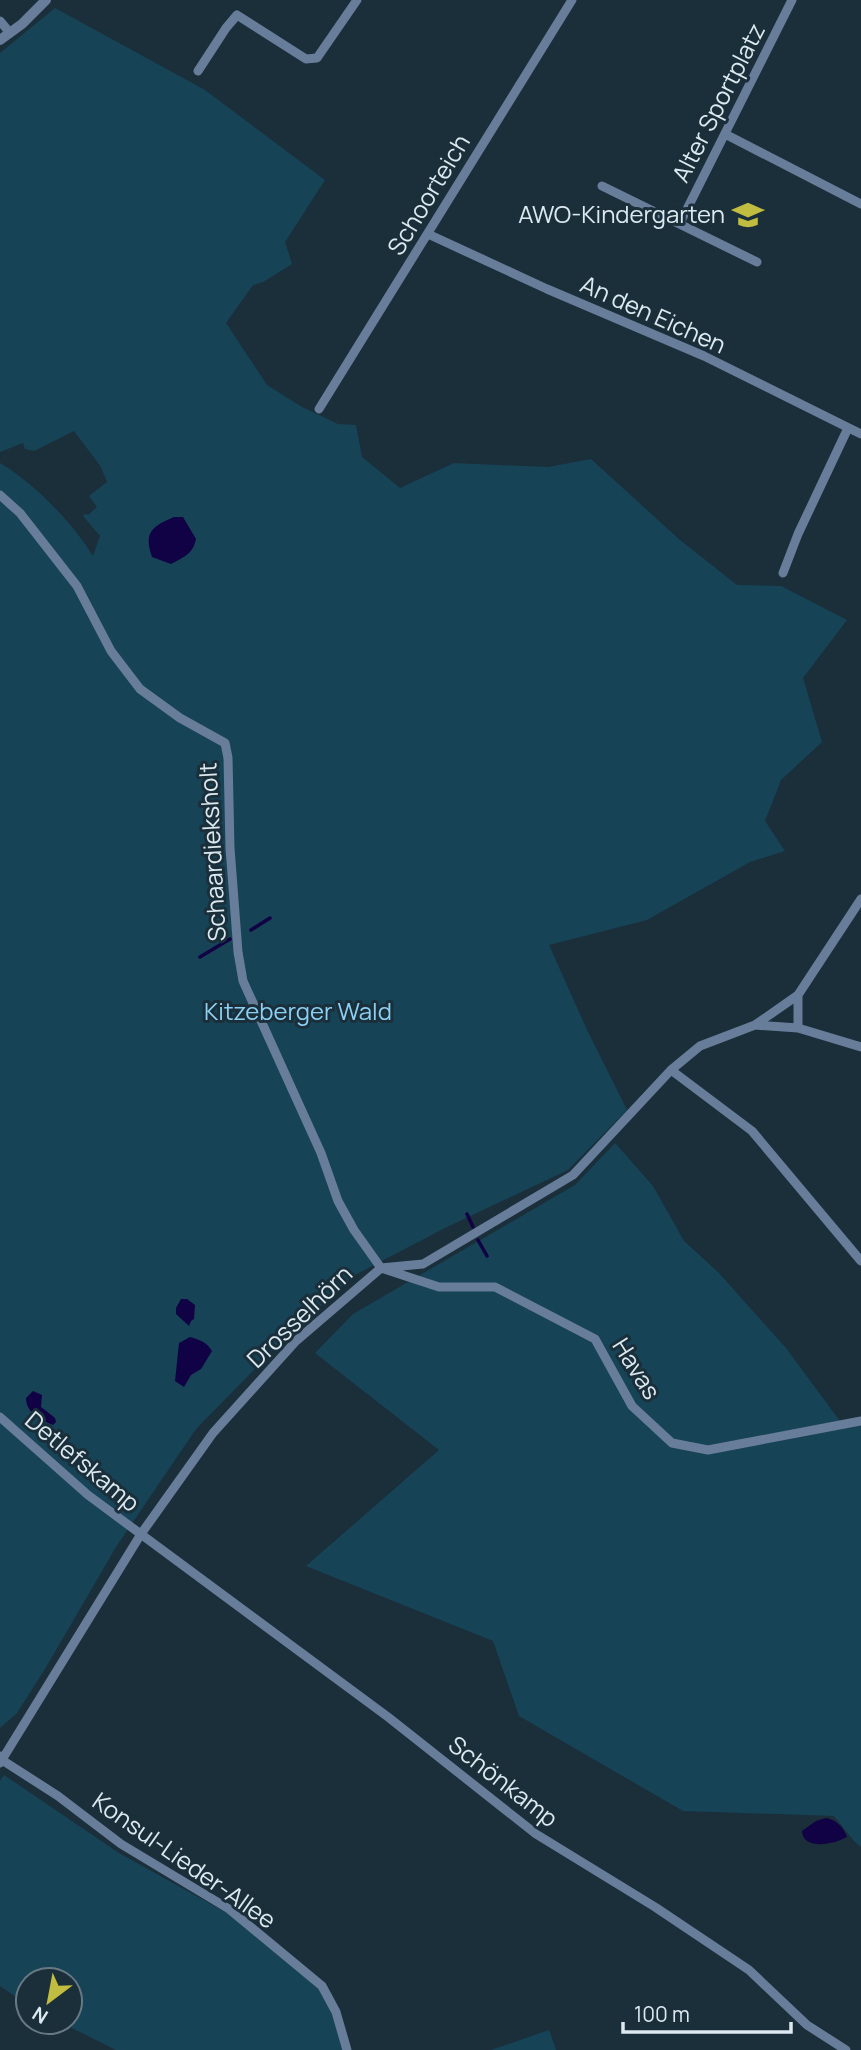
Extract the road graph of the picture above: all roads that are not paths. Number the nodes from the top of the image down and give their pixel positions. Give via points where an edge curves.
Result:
1 (46, 0) edge
2 (357, 0) edge
3 (572, 0) edge
4 (792, 0) edge
5 (0, 21) edge
6 (10, 33) junction
7 (0, 40) edge
8 (198, 71) dead end
9 (725, 134) junction
10 (602, 186) dead end
11 (861, 204) edge
12 (680, 223) junction
13 (428, 234) junction
14 (757, 262) dead end
15 (318, 409) dead end
16 (848, 428) junction
17 (861, 434) edge
18 (0, 495) edge
19 (783, 573) dead end
20 (861, 899) edge
21 (798, 995) junction
22 (755, 1026) junction
23 (798, 1028) junction
24 (861, 1047) edge
25 (671, 1070) junction
26 (861, 1261) edge
27 (381, 1268) junction
28 (0, 1417) edge
29 (861, 1421) edge
30 (141, 1534) junction
31 (1, 1760) edge
32 (347, 2050) edge
33 (846, 2050) edge

1 - 6 street
2 - 8 street via 317,58 306,59 237,15
3 - 13 street, Schoorteich
4 - 9 street, Alter Sportplatz
5 - 6 street
6 - 7 street
9 - 11 street
9 - 12 street, Alter Sportplatz
10 - 12 street
12 - 14 street
13 - 15 street, Schoorteich
13 - 16 street, An den Eichen via 704,356
16 - 17 street, An den Eichen
16 - 19 street
18 - 27 street, Schaardieksholt via 20,513 76,586 111,651 140,689 225,743 243,981 338,1201
20 - 21 street
21 - 22 street
21 - 23 street
22 - 23 street, Drosselhörn
22 - 25 street, Drosselhörn via 699,1046
23 - 24 street, Drosselhörn
25 - 26 street via 752,1131
25 - 27 street, Drosselhörn via 573,1175 423,1264
27 - 29 street, Havas via 439,1286 495,1287 595,1339 632,1406 672,1443 708,1450
27 - 30 street, Drosselhörn via 296,1341 213,1433
28 - 30 street, Detlefskamp via 88,1495
30 - 31 street, Drosselhörn
30 - 33 street, Schönkamp via 388,1717 536,1834 749,1969 807,2025
31 - 32 street, Konsul-Lieder-Allee via 121,1844 229,1909 322,1986 336,2012

